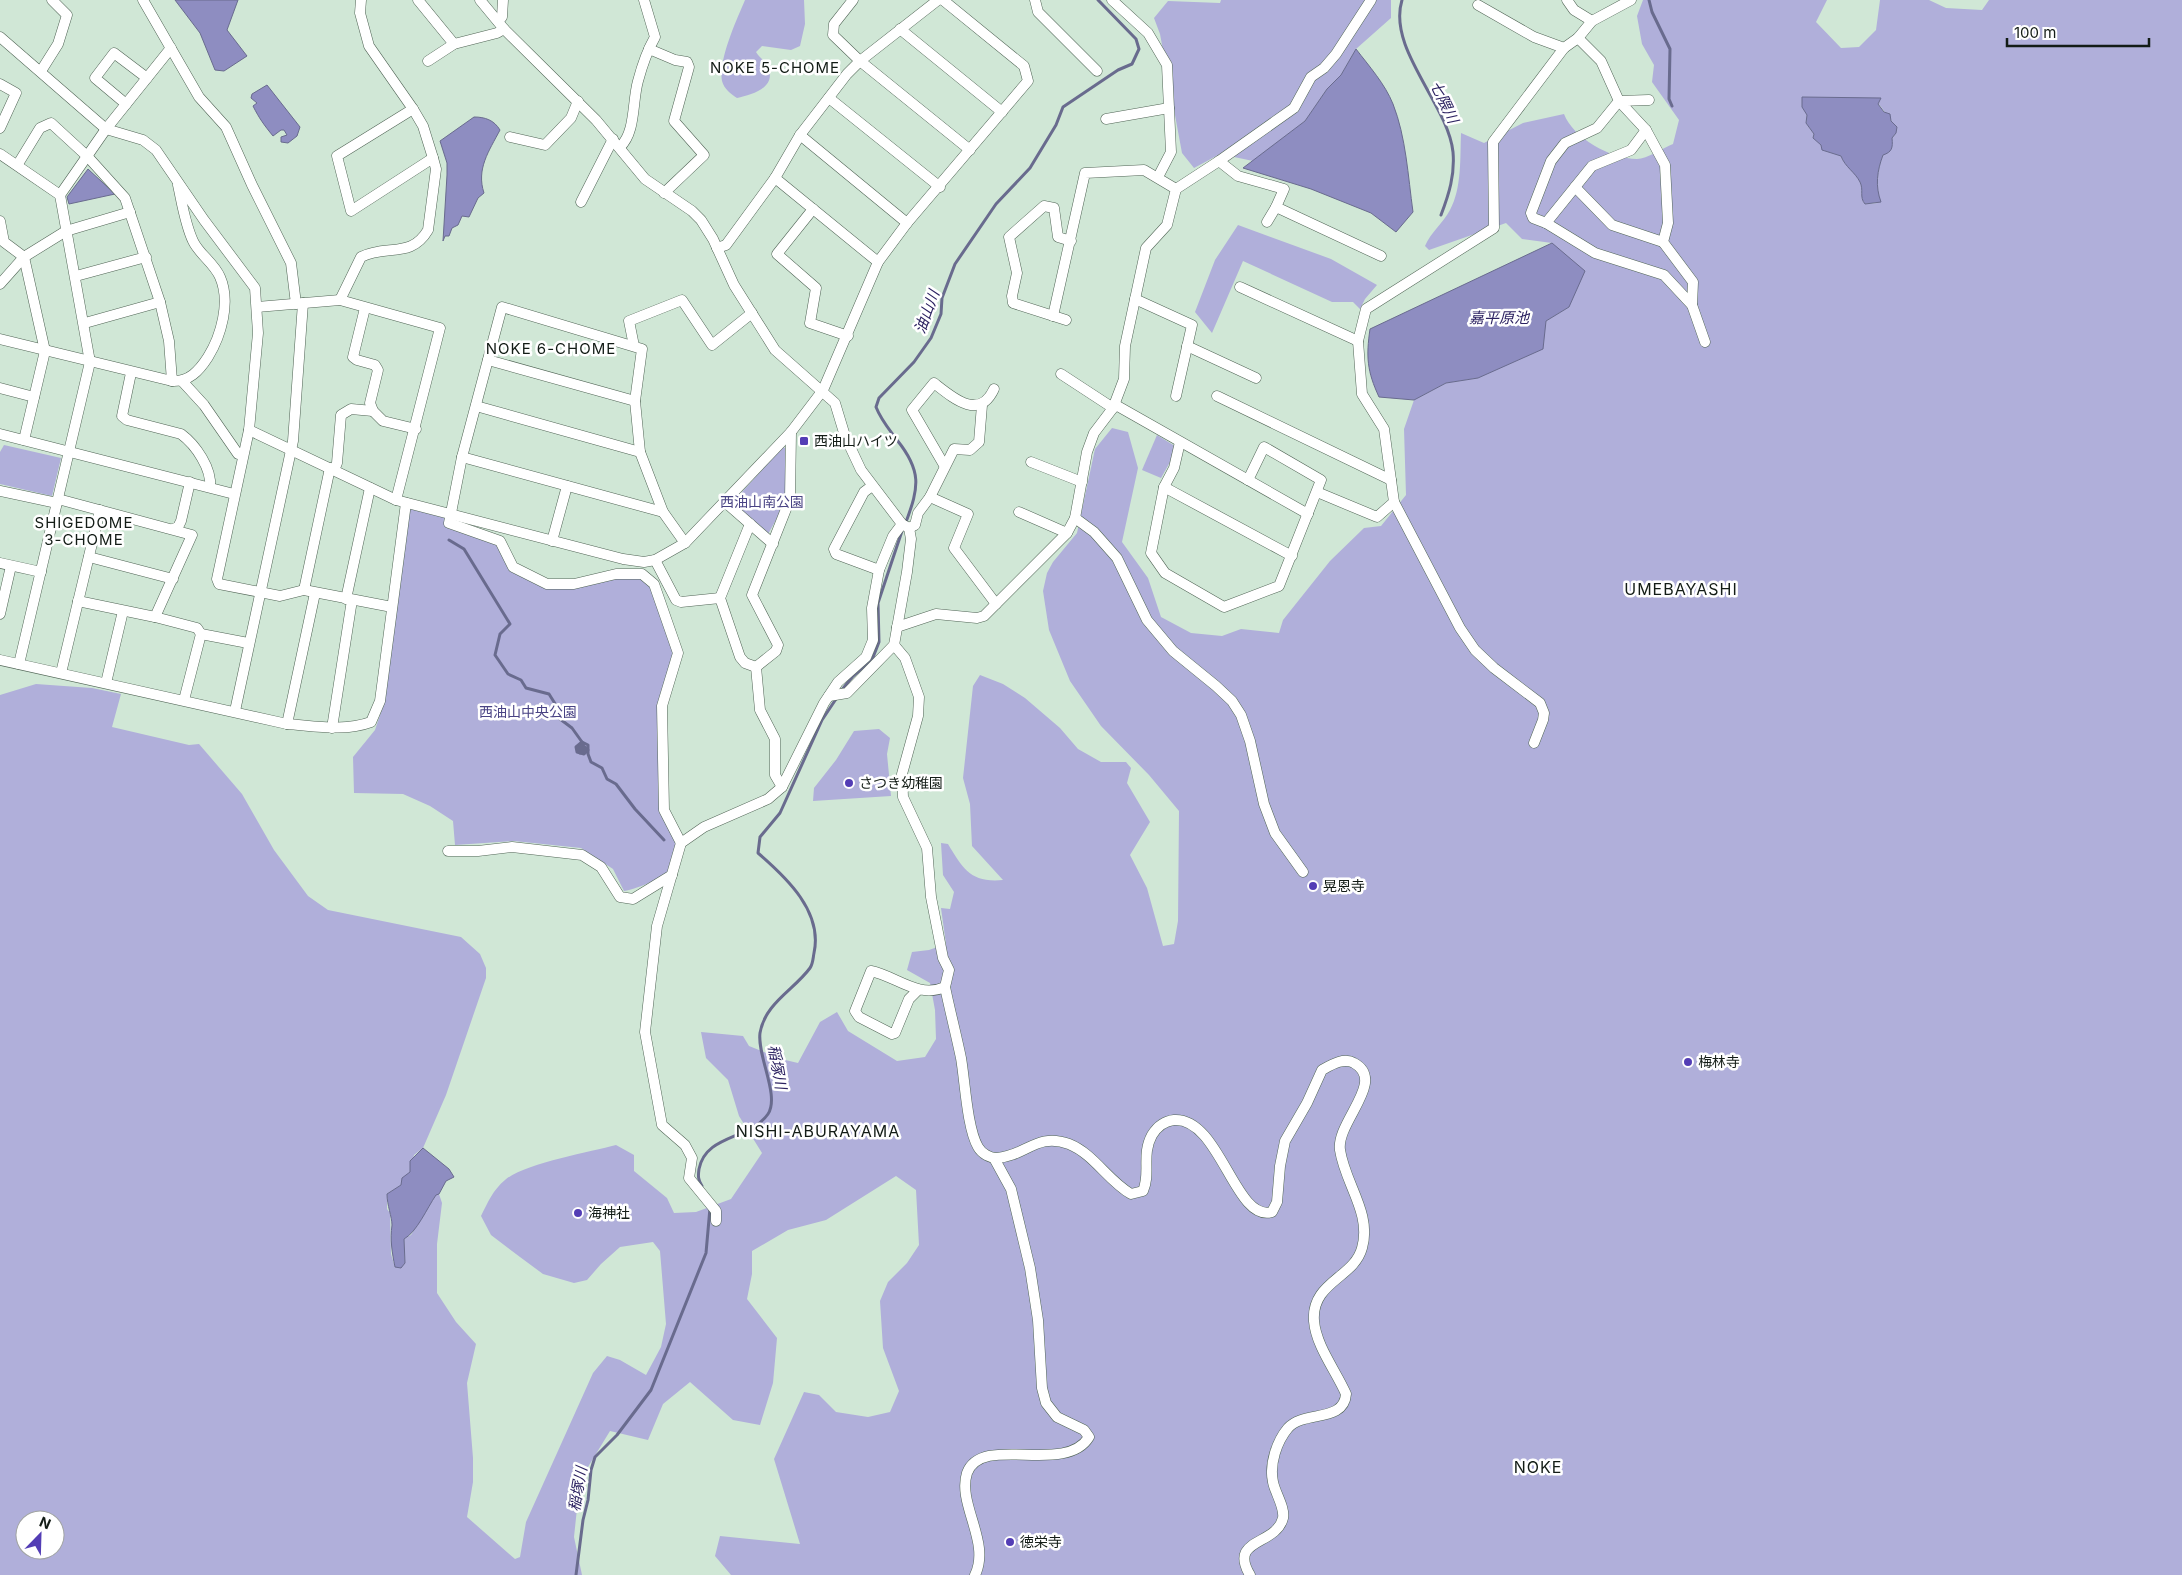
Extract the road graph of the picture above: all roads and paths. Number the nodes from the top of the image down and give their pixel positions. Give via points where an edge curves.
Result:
1 (52, 0) edge
2 (143, 0) edge
3 (361, 0) edge
4 (418, 0) edge
5 (480, 0) edge
6 (503, 0) edge
7 (644, 0) edge
8 (853, 0) edge
9 (938, 0) edge
10 (943, 0) edge
11 (1035, 0) edge
12 (1112, 0) edge
13 (1371, 0) edge
14 (1566, 0) edge
15 (1631, 0) edge
16 (1478, 5) dead end
17 (1592, 21) junction
18 (501, 25) junction
19 (900, 29) junction
20 (0, 37) edge
21 (1578, 38) junction
22 (454, 44) junction
23 (171, 48) junction
24 (1564, 48) junction
25 (649, 49) junction
26 (428, 61) dead end
27 (860, 61) junction
28 (42, 71) junction
29 (1097, 71) dead end
30 (146, 78) junction
31 (0, 84) edge
32 (829, 98) junction
33 (1649, 100) dead end
34 (578, 102) junction
35 (1618, 102) junction
36 (126, 104) junction
37 (1169, 108) junction
38 (413, 109) junction
39 (1002, 112) junction
40 (1106, 119) dead end
41 (0, 128) edge
42 (106, 129) junction
43 (1646, 130) junction
44 (800, 135) junction
45 (510, 138) dead end
46 (616, 143) junction
47 (970, 150) junction
48 (0, 154) edge
49 (88, 157) junction
50 (433, 158) junction
51 (1218, 161) junction
52 (18, 164) junction
53 (1158, 176) junction
54 (775, 178) junction
55 (177, 180) junction
56 (940, 186) junction
57 (1575, 187) junction
58 (1176, 188) junction
59 (664, 193) junction
60 (60, 195) junction
61 (581, 202) dead end
62 (1276, 207) junction
63 (813, 209) junction
64 (130, 212) junction
65 (0, 221) edge
66 (1267, 222) dead end
67 (907, 223) junction
68 (1546, 223) junction
69 (66, 231) junction
70 (1071, 242) junction
71 (1663, 242) junction
72 (717, 248) junction
73 (1381, 256) dead end
74 (24, 257) junction
75 (146, 257) junction
76 (878, 262) junction
77 (76, 276) junction
78 (0, 284) edge
79 (1240, 287) dead end
80 (1135, 299) junction
81 (340, 300) junction
82 (160, 302) junction
83 (299, 304) junction
84 (1692, 305) junction
85 (257, 307) junction
86 (365, 308) junction
87 (752, 313) junction
88 (1053, 316) junction
89 (1066, 320) dead end
90 (85, 323) junction
91 (848, 336) junction
92 (0, 339) edge
93 (1358, 341) junction
94 (1705, 342) dead end
95 (634, 346) junction
96 (1187, 346) junction
97 (45, 351) junction
98 (488, 360) junction
99 (90, 362) junction
100 (131, 372) junction
101 (1061, 374) dead end
102 (1256, 378) dead end
103 (177, 381) junction
104 (0, 388) edge
105 (994, 389) dead end
106 (823, 390) junction
107 (1176, 396) dead end
108 (1217, 396) dead end
109 (34, 397) junction
110 (635, 401) junction
111 (982, 405) junction
112 (476, 406) junction
113 (1113, 406) junction
114 (373, 411) junction
115 (416, 429) junction
116 (249, 430) junction
117 (791, 432) junction
118 (0, 434) edge
119 (24, 440) junction
120 (1180, 442) junction
121 (289, 449) junction
122 (69, 452) junction
123 (640, 452) junction
124 (242, 455) junction
125 (462, 457) junction
126 (1031, 462) dead end
127 (944, 465) junction
128 (332, 469) junction
129 (1248, 480) junction
130 (1391, 480) junction
131 (190, 482) junction
132 (1082, 482) junction
133 (567, 486) junction
134 (872, 486) junction
135 (1164, 487) junction
136 (210, 488) junction
137 (370, 488) junction
138 (0, 491) edge
139 (1317, 492) junction
140 (234, 494) junction
141 (930, 497) junction
142 (58, 501) junction
143 (401, 502) junction
144 (725, 502) junction
145 (1394, 502) junction
146 (100, 510) junction
147 (663, 512) junction
148 (1019, 512) dead end
149 (1308, 514) junction
150 (449, 515) junction
151 (1075, 518) junction
152 (750, 524) junction
153 (905, 526) junction
154 (173, 529) junction
155 (1066, 533) junction
156 (552, 540) junction
157 (685, 543) junction
158 (772, 544) junction
159 (1292, 556) junction
160 (89, 557) junction
161 (655, 560) junction
162 (0, 563) edge
163 (12, 566) junction
164 (879, 570) junction
165 (41, 572) junction
166 (173, 579) junction
167 (304, 590) junction
168 (315, 592) junction
169 (258, 594) junction
170 (720, 598) junction
171 (349, 600) junction
172 (78, 601) junction
173 (996, 604) junction
174 (392, 607) junction
175 (123, 611) junction
176 (0, 612) edge
177 (155, 617) junction
178 (897, 627) junction
179 (201, 634) junction
180 (248, 643) junction
181 (894, 645) junction
182 (0, 660) edge
183 (19, 664) junction
184 (756, 667) junction
185 (61, 673) junction
186 (106, 683) junction
187 (829, 696) junction
188 (184, 700) junction
189 (235, 711) junction
190 (287, 724) junction
191 (332, 728) junction
192 (1534, 743) dead end
193 (782, 786) junction
194 (681, 843) junction
195 (448, 851) dead end
196 (1303, 872) dead end
197 (672, 875) junction
198 (945, 987) junction
199 (918, 990) junction
200 (994, 1158) junction
201 (716, 1216) dead end
202 (975, 1575) edge
203 (1250, 1575) edge

1 - 28 street via 67,15 58,44
2 - 23 street
3 - 38 street via 360,13 369,46
4 - 22 street
5 - 18 street
6 - 18 street
7 - 25 street via 655,37
8 - 27 street via 834,24 833,35
9 - 19 street
10 - 39 street via 1024,66 1028,81
11 - 29 street via 1038,12
12 - 37 street via 1148,33 1167,65
13 - 51 street via 1336,54 1311,77 1294,108
14 - 17 street via 1574,10
15 - 17 street
16 - 24 street via 1534,37
17 - 21 street
18 - 22 street via 496,34
18 - 34 street
19 - 27 street
19 - 39 street
20 - 28 street
21 - 24 street
21 - 35 street via 1601,61
22 - 26 street
23 - 30 street
23 - 83 street via 199,97 226,127 291,263
24 - 93 street via 1493,142 1494,228 1366,309
25 - 46 street via 638,82 627,140
25 - 59 street via 687,62 690,67 674,121 704,155
27 - 32 street
27 - 47 street
28 - 42 street
30 - 36 street
30 - 36 street via 114,53 95,78
31 - 41 street via 16,93
32 - 44 street
32 - 56 street
33 - 35 street
34 - 45 street via 571,118 545,145
34 - 46 street
35 - 43 street
35 - 68 street via 1597,128 1565,144 1551,160 1531,213 1533,218
36 - 42 street
37 - 40 street
37 - 53 street via 1171,152
38 - 50 street via 423,126
38 - 50 street via 337,156 350,211
39 - 47 street
42 - 49 street
42 - 55 street via 143,140 156,150
43 - 57 street via 1631,150 1592,166
43 - 71 street via 1665,165 1668,222
44 - 54 street
44 - 67 street
46 - 59 street via 645,179
46 - 61 street
47 - 56 street
48 - 52 street
49 - 52 street via 52,123 40,128
49 - 60 street
49 - 64 street via 125,198
50 - 81 street via 436,169 428,230 424,237 409,249 376,251 361,257
51 - 58 street
51 - 62 street via 1238,176 1284,189
52 - 60 street
53 - 58 street
53 - 70 street via 1144,170 1085,173
54 - 63 street
54 - 72 street via 726,245
55 - 85 street via 255,288
55 - 103 street via 194,243 221,277 224,293 223,320 217,341 194,374
56 - 67 street
57 - 68 street
57 - 71 street via 1612,225
58 - 80 street via 1167,225 1146,248
59 - 72 street via 692,211
60 - 69 street
62 - 66 street
62 - 73 street
63 - 76 street
63 - 91 street via 777,254 816,288 810,323
64 - 69 street
64 - 75 street
65 - 74 street via 4,242
67 - 76 street
68 - 84 street via 1595,253 1664,275
69 - 74 street
69 - 77 street
70 - 88 street
70 - 88 street via 1058,237 1054,208 1049,206 1040,208 1009,237 1017,273 1012,303
71 - 84 street via 1693,282
72 - 87 street via 734,285
74 - 78 street
74 - 97 street
75 - 77 street
75 - 82 street
76 - 91 street
77 - 90 street
79 - 93 street
80 - 96 street via 1192,325
80 - 113 street via 1125,346 1124,379
81 - 83 street
81 - 86 street
82 - 90 street
82 - 103 street
83 - 85 street
83 - 121 street via 293,441
84 - 94 street
85 - 116 street via 258,333
86 - 114 street via 353,357 375,365 378,370 370,403
86 - 115 street via 440,328
87 - 95 street via 712,344 682,300 629,321
87 - 106 street via 775,350
88 - 89 street
90 - 99 street
91 - 106 street
92 - 97 street
93 - 130 street via 1362,394 1384,429
95 - 98 street via 502,307
95 - 110 street via 642,349
96 - 102 street
96 - 107 street
97 - 99 street
97 - 109 street
98 - 110 street
98 - 112 street
99 - 100 street
99 - 122 street
100 - 103 street
100 - 136 street via 122,416 188,439 211,477
101 - 113 street
103 - 124 street via 204,404 238,454
104 - 109 street
105 - 111 street
106 - 117 street
106 - 134 street via 835,403 845,436
108 - 130 street
109 - 119 street
110 - 123 street
111 - 127 street via 979,442 970,450 954,449
111 - 127 street via 959,402 934,383 912,410
112 - 123 street
112 - 125 street
113 - 120 street
113 - 132 street via 1094,433
114 - 115 street via 383,421
114 - 128 street via 351,409 341,415 337,463
115 - 143 street
116 - 121 street
116 - 124 street
117 - 144 street
117 - 158 street via 790,499
118 - 119 street
119 - 122 street
120 - 129 street
120 - 135 street via 1174,468
121 - 128 street
121 - 169 street
122 - 131 street
122 - 142 street
123 - 147 street
124 - 140 street
125 - 133 street
125 - 150 street
126 - 132 street
127 - 141 street
128 - 137 street
128 - 167 street
129 - 139 street via 1264,447 1321,480
129 - 149 street
130 - 145 street
131 - 136 street
131 - 154 street via 181,521
132 - 151 street
133 - 147 street
133 - 156 street
134 - 153 street
134 - 164 street via 864,492 834,548 836,554
135 - 159 street
135 - 159 street via 1152,552 1165,573 1224,607 1280,586
136 - 140 street
137 - 143 street
137 - 171 street
138 - 142 street
139 - 145 street via 1377,517
139 - 149 street
140 - 169 street via 216,579 219,584
141 - 153 street via 918,513 915,525
141 - 173 street via 968,514 954,548
142 - 146 street
142 - 165 street
143 - 150 street
143 - 174 street
144 - 152 street
144 - 157 street
145 - 192 street via 1460,628 1475,650 1540,704 1543,720
146 - 154 street
146 - 160 street
147 - 157 street
148 - 155 street
149 - 159 street
150 - 156 street
150 - 194 street via 449,523 500,541 513,567 547,584 574,584 616,574 642,574 654,584 678,653 662,706 664,810
151 - 155 street
151 - 196 street via 1094,532 1117,558 1147,620 1173,651 1232,701 1241,715 1250,742 1264,804 1275,833
152 - 158 street
152 - 170 street
153 - 164 street via 893,536
153 - 178 street via 911,539
154 - 166 street via 192,535
155 - 173 street
156 - 161 street via 623,559
157 - 161 street
158 - 184 street via 752,595 778,645 776,651
160 - 166 street
160 - 172 street
161 - 170 street via 676,600
162 - 163 street
163 - 165 street
163 - 176 street
164 - 187 street via 872,608 873,640 866,657 838,682
165 - 183 street
166 - 177 street
167 - 168 street
167 - 169 street via 280,596
168 - 171 street
168 - 190 street
169 - 180 street
170 - 184 street via 740,657
171 - 174 street
171 - 191 street
172 - 175 street
172 - 185 street
173 - 178 street via 984,616 977,618 936,614
174 - 191 street via 380,701 371,722
175 - 177 street
175 - 186 street
177 - 179 street via 197,628
178 - 181 street
179 - 180 street
179 - 188 street
180 - 189 street
181 - 187 street via 847,694
181 - 198 street via 906,658 919,697 918,716 902,774 904,797 927,848 932,897 943,958 949,970
182 - 183 street
183 - 185 street
184 - 193 street via 760,710 775,739 775,775
185 - 186 street
186 - 188 street
187 - 193 street
188 - 189 street
189 - 190 street
190 - 191 street
193 - 194 street via 768,799 704,827
194 - 197 street
195 - 197 street via 478,852 512,847 582,855 601,866 620,897 633,899
197 - 201 street via 656,926 645,1032 662,1125 685,1145 692,1158 689,1178
198 - 199 street via 937,991
198 - 200 street via 974,1137 985,1155
199 - 199 street via 909,999 896,1033 892,1034 859,1017 855,1011 871,971
200 - 202 street via 1011,1189 1030,1268 1046,1403 1056,1416 1084,1430 1089,1437 1084,1445 1073,1450 1051,1455 996,1455 983,1457 973,1464 965,1493 975,1523 978,1547 979,1564
200 - 203 street via 1008,1156 1048,1139 1057,1141 1080,1149 1123,1189 1138,1194 1145,1185 1145,1157 1153,1134 1171,1120 1180,1120 1190,1124 1211,1144 1254,1207 1272,1212 1277,1202 1280,1166 1288,1132 1307,1103 1317,1077 1322,1070 1344,1061 1352,1061 1361,1068 1366,1077 1365,1090 1344,1126 1340,1149 1366,1232 1356,1260 1318,1298 1314,1321 1317,1335 1346,1394 1345,1401 1335,1412 1300,1418 1282,1436 1276,1452 1273,1480 1283,1516 1275,1532 1254,1543 1244,1556 1243,1564

